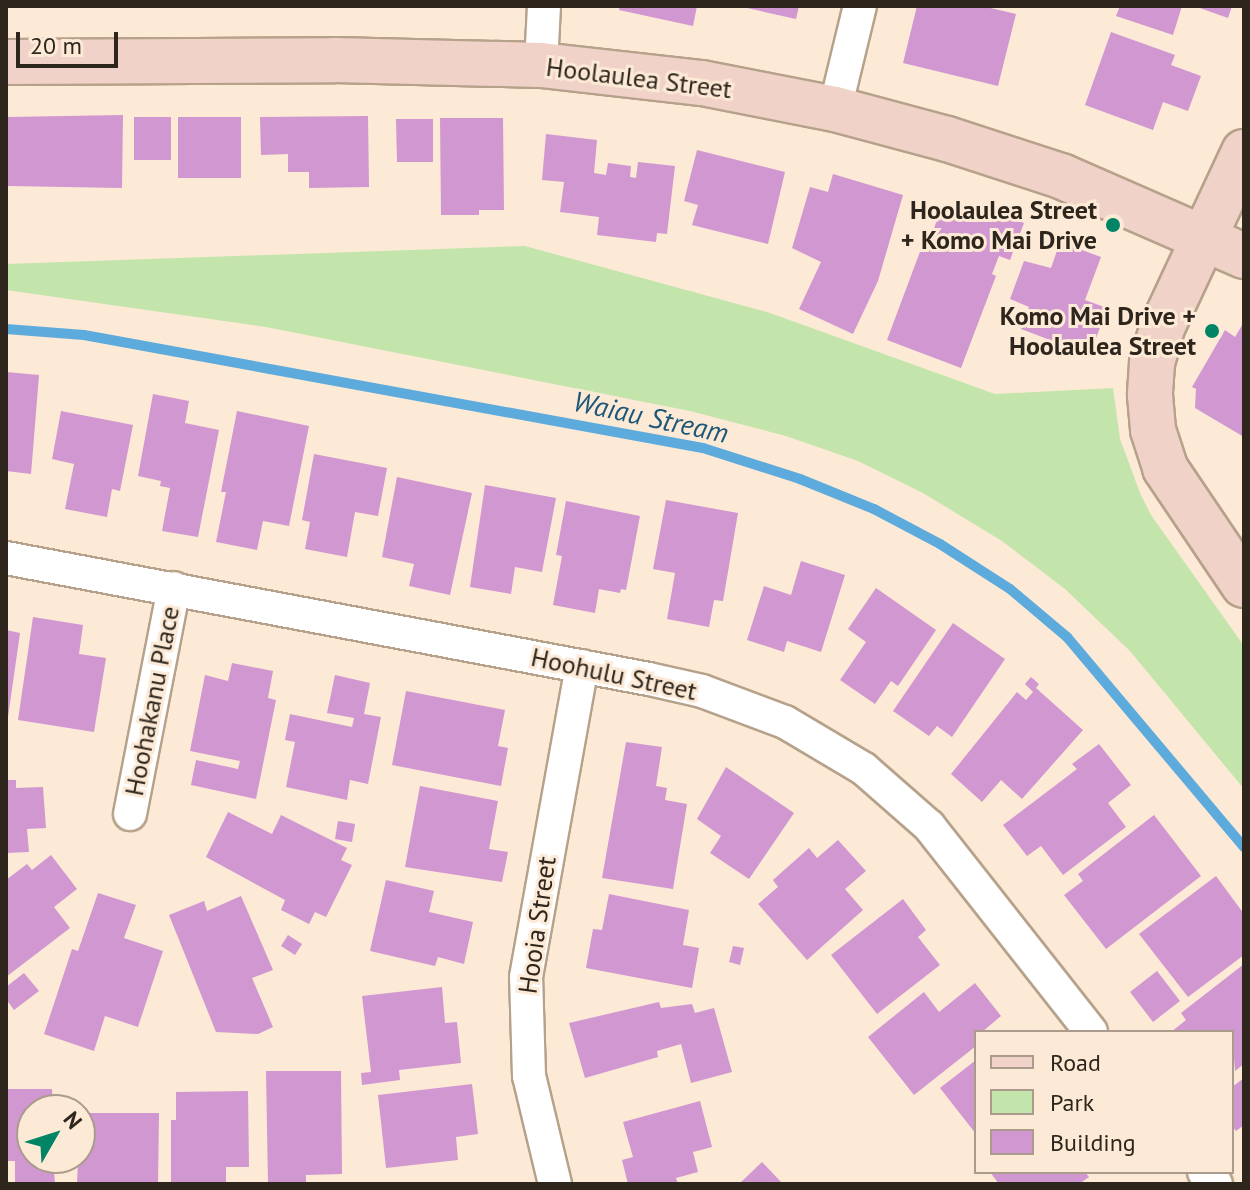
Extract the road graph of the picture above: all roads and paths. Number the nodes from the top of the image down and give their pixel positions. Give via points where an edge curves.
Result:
1 (544, 6) edge
2 (860, 6) edge
3 (6, 62) edge
4 (541, 65) junction
5 (835, 109) junction
6 (1244, 152) edge
7 (1203, 237) junction
8 (1244, 256) edge
9 (6, 558) edge
10 (1244, 585) edge
11 (174, 588) junction
12 (582, 666) junction
13 (130, 814) dead end
14 (1089, 1030) edge
15 (555, 1184) edge

1 - 4 street
2 - 5 street
3 - 4 street, Hoolaulea Street
4 - 5 street, Hoolaulea Street via 702,83
5 - 7 street, Hoolaulea Street via 1061,176
6 - 7 street
7 - 8 street, Hoolaulea Street
7 - 10 street via 1162,328 1152,364 1153,430 1165,468
9 - 11 street, Hoohulu Street
11 - 12 street, Hoohulu Street
11 - 13 street, Hoohakanu Place
12 - 14 street, Hoohulu Street via 742,704 785,722 864,769 929,826 961,863
12 - 15 street, Hooia Street via 526,977 529,1076

